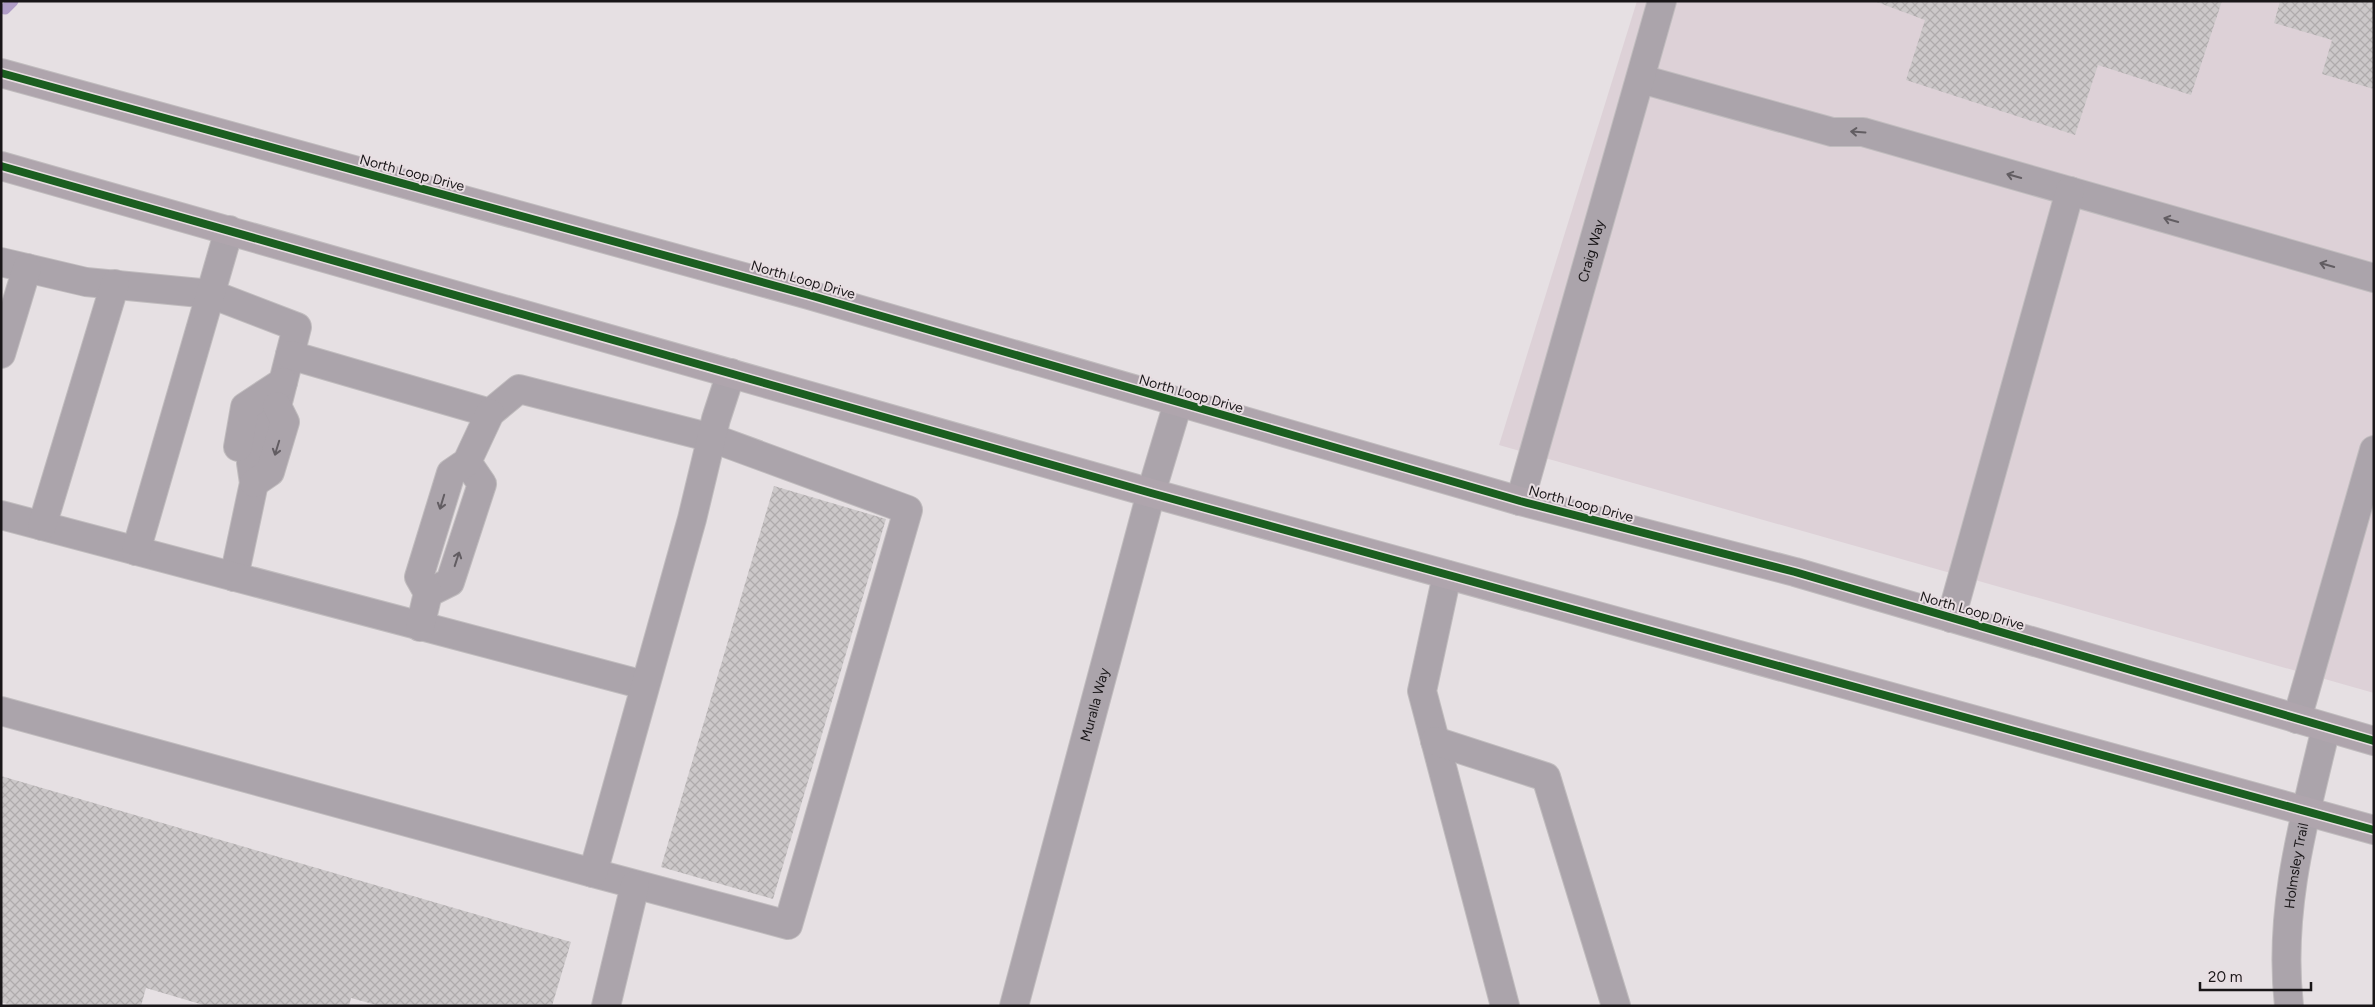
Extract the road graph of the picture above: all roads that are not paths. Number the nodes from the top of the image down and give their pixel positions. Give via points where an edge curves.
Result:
1 (1662, 1) edge
2 (1, 73) edge
3 (1641, 79) junction
4 (1, 166) edge
5 (2070, 192) junction
6 (229, 230) junction
7 (14, 265) edge
8 (2374, 278) edge
9 (115, 284) junction
10 (210, 294) junction
11 (1, 354) edge
12 (290, 355) junction
13 (731, 374) junction
14 (280, 394) junction
15 (1178, 403) junction
16 (490, 413) junction
17 (712, 438) junction
18 (2374, 450) edge
19 (253, 487) junction
20 (1151, 494) junction
21 (1520, 501) junction
22 (1, 515) edge
23 (42, 526) junction
24 (136, 551) junction
25 (1447, 575) junction
26 (234, 577) junction
27 (1951, 618) junction
28 (420, 626) junction
29 (644, 685) junction
30 (1, 711) edge
31 (2296, 720) junction
32 (2326, 728) junction
33 (1435, 741) junction
34 (2374, 741) edge
35 (2306, 811) junction
36 (2374, 830) edge
37 (593, 874) junction
38 (635, 884) junction
39 (606, 1006) edge
40 (1014, 1006) edge
41 (1505, 1006) edge
42 (1616, 1006) edge
43 (2289, 1006) edge

1 - 3 street, Craig Way
2 - 15 main road, North Loop Drive via 809,294
5 -> 3 street via 1863,132 1832,132
3 - 21 street, Craig Way
4 - 6 main road
8 -> 5 street
5 - 27 street
6 - 10 street
6 - 13 main road
7 - 9 street via 86,282
7 - 11 street
9 - 10 street
9 - 23 street
10 - 12 street via 297,327
10 - 24 street
12 - 14 street
12 - 16 street
13 - 17 street
13 - 20 main road
14 -> 19 street via 285,422 270,472
14 - 19 street via 245,407 236,461
15 - 20 street, Muralla Way
15 - 21 main road, North Loop Drive
16 - 17 street via 519,388
16 - 28 street via 466,462 451,473 419,577 428,593
17 - 29 street
17 - 38 street via 908,510 788,925
18 - 31 street
19 - 26 street
20 - 25 main road
20 - 40 street, Muralla Way
21 - 27 main road, North Loop Drive via 1795,572
22 - 23 street
23 - 24 street
24 - 26 street
25 - 33 street via 1422,691
25 - 35 main road
26 - 28 street
27 - 31 main road, North Loop Drive
28 - 29 street
29 - 37 street
30 - 37 street
31 - 32 main road, North Loop Drive
32 - 34 main road, North Loop Drive
32 - 35 street, Holmsley Trail
33 - 41 street
33 - 42 street via 1546,777
35 - 36 main road
35 - 43 street, Holmsley Trail via 2286,920
37 - 38 street
38 - 39 street

